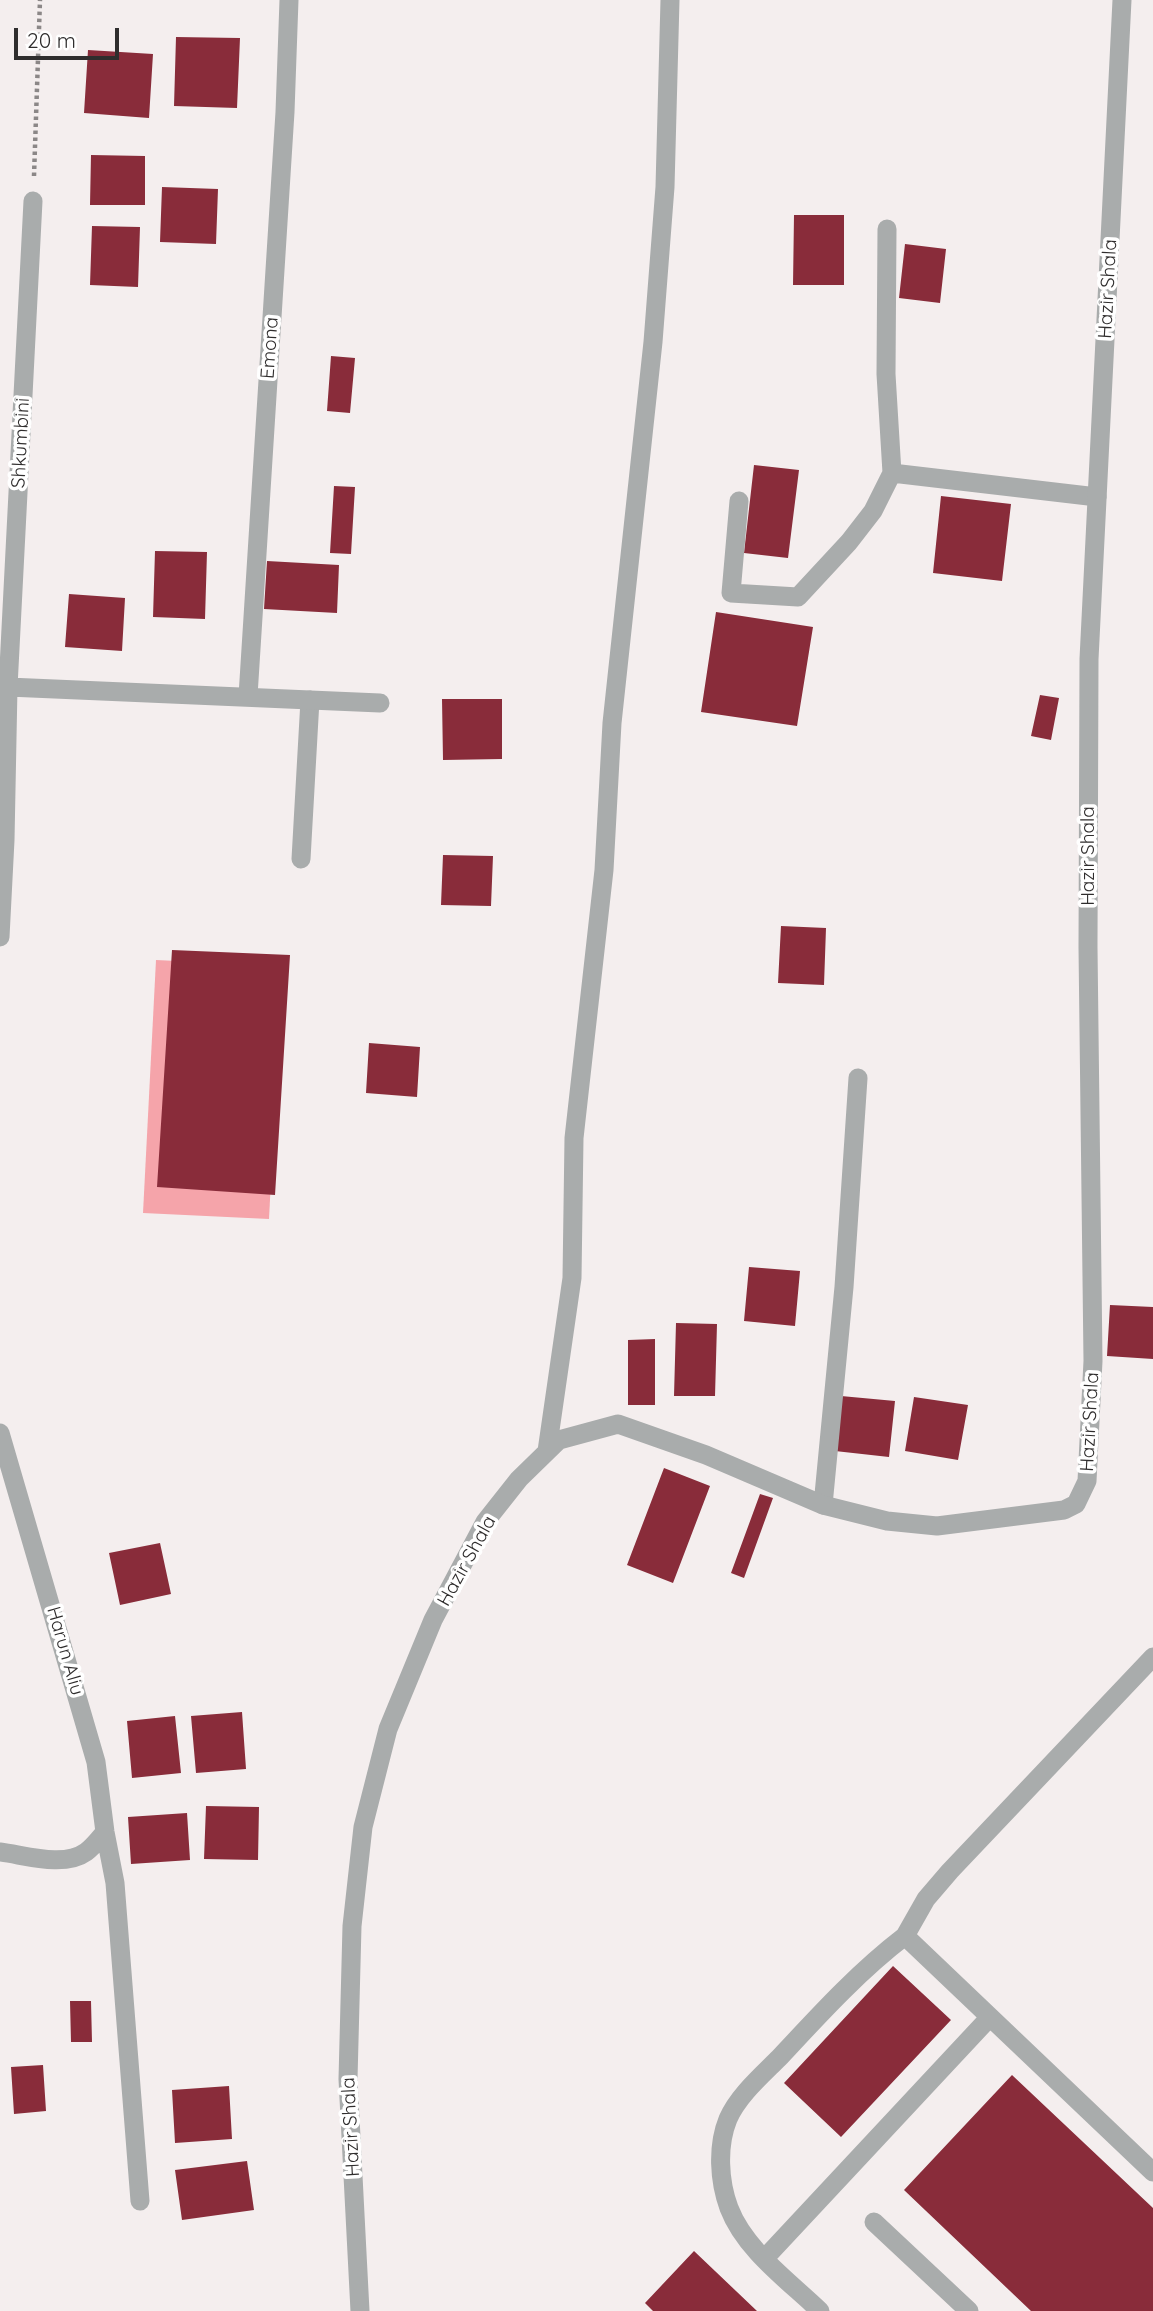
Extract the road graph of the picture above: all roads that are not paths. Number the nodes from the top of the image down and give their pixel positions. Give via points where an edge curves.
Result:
1 (289, 0) edge
2 (670, 0) edge
3 (1122, 0) edge
4 (33, 201) road end
5 (887, 229) dead end
6 (892, 473) junction
7 (1097, 497) junction
8 (739, 501) dead end
9 (8, 687) junction
10 (248, 696) junction
11 (310, 700) junction
12 (380, 703) dead end
13 (301, 859) dead end
14 (0, 937) edge
15 (858, 1078) dead end
16 (0, 1433) edge
17 (547, 1451) junction
18 (5, 1473) edge
19 (823, 1505) junction
20 (1153, 1657) edge
21 (105, 1832) junction
22 (0, 1852) edge
23 (905, 1936) junction
24 (990, 2017) junction
25 (1153, 2172) edge
26 (141, 2201) dead end
27 (874, 2222) dead end
28 (765, 2258) junction
29 (360, 2311) edge
30 (820, 2311) edge
31 (969, 2311) edge

1 - 10 street, Emona
2 - 17 street via 665,187 653,342 574,1138 572,1278
3 - 7 street, Hazir Shala
4 - 9 street, Shkumbini
5 - 6 street via 886,374
6 - 7 street
6 - 8 street via 873,511 798,597 731,593
7 - 19 street, Hazir Shala via 1089,659 1093,1362 1087,1481 1076,1504 1064,1510 949,1525 887,1521
9 - 10 street
9 - 14 street, Shkumbini
10 - 11 street
11 - 12 street
11 - 13 street
15 - 19 street
16 - 18 street, Harun Aliu
17 - 19 street, Hazir Shala via 559,1440 618,1424 706,1455
17 - 29 street, Hazir Shala via 485,1522 433,1620 388,1729 363,1827 352,1927 348,2079
18 - 21 street, Harun Aliu via 96,1762
20 - 23 street via 950,1871 926,1899
21 - 22 street via 76,1858
21 - 26 street, Harun Aliu via 115,1883
23 - 24 street
23 - 28 street via 853,1979 746,2093 728,2119 721,2146 721,2177 729,2208
24 - 25 street
24 - 28 street
27 - 31 street
28 - 30 street

